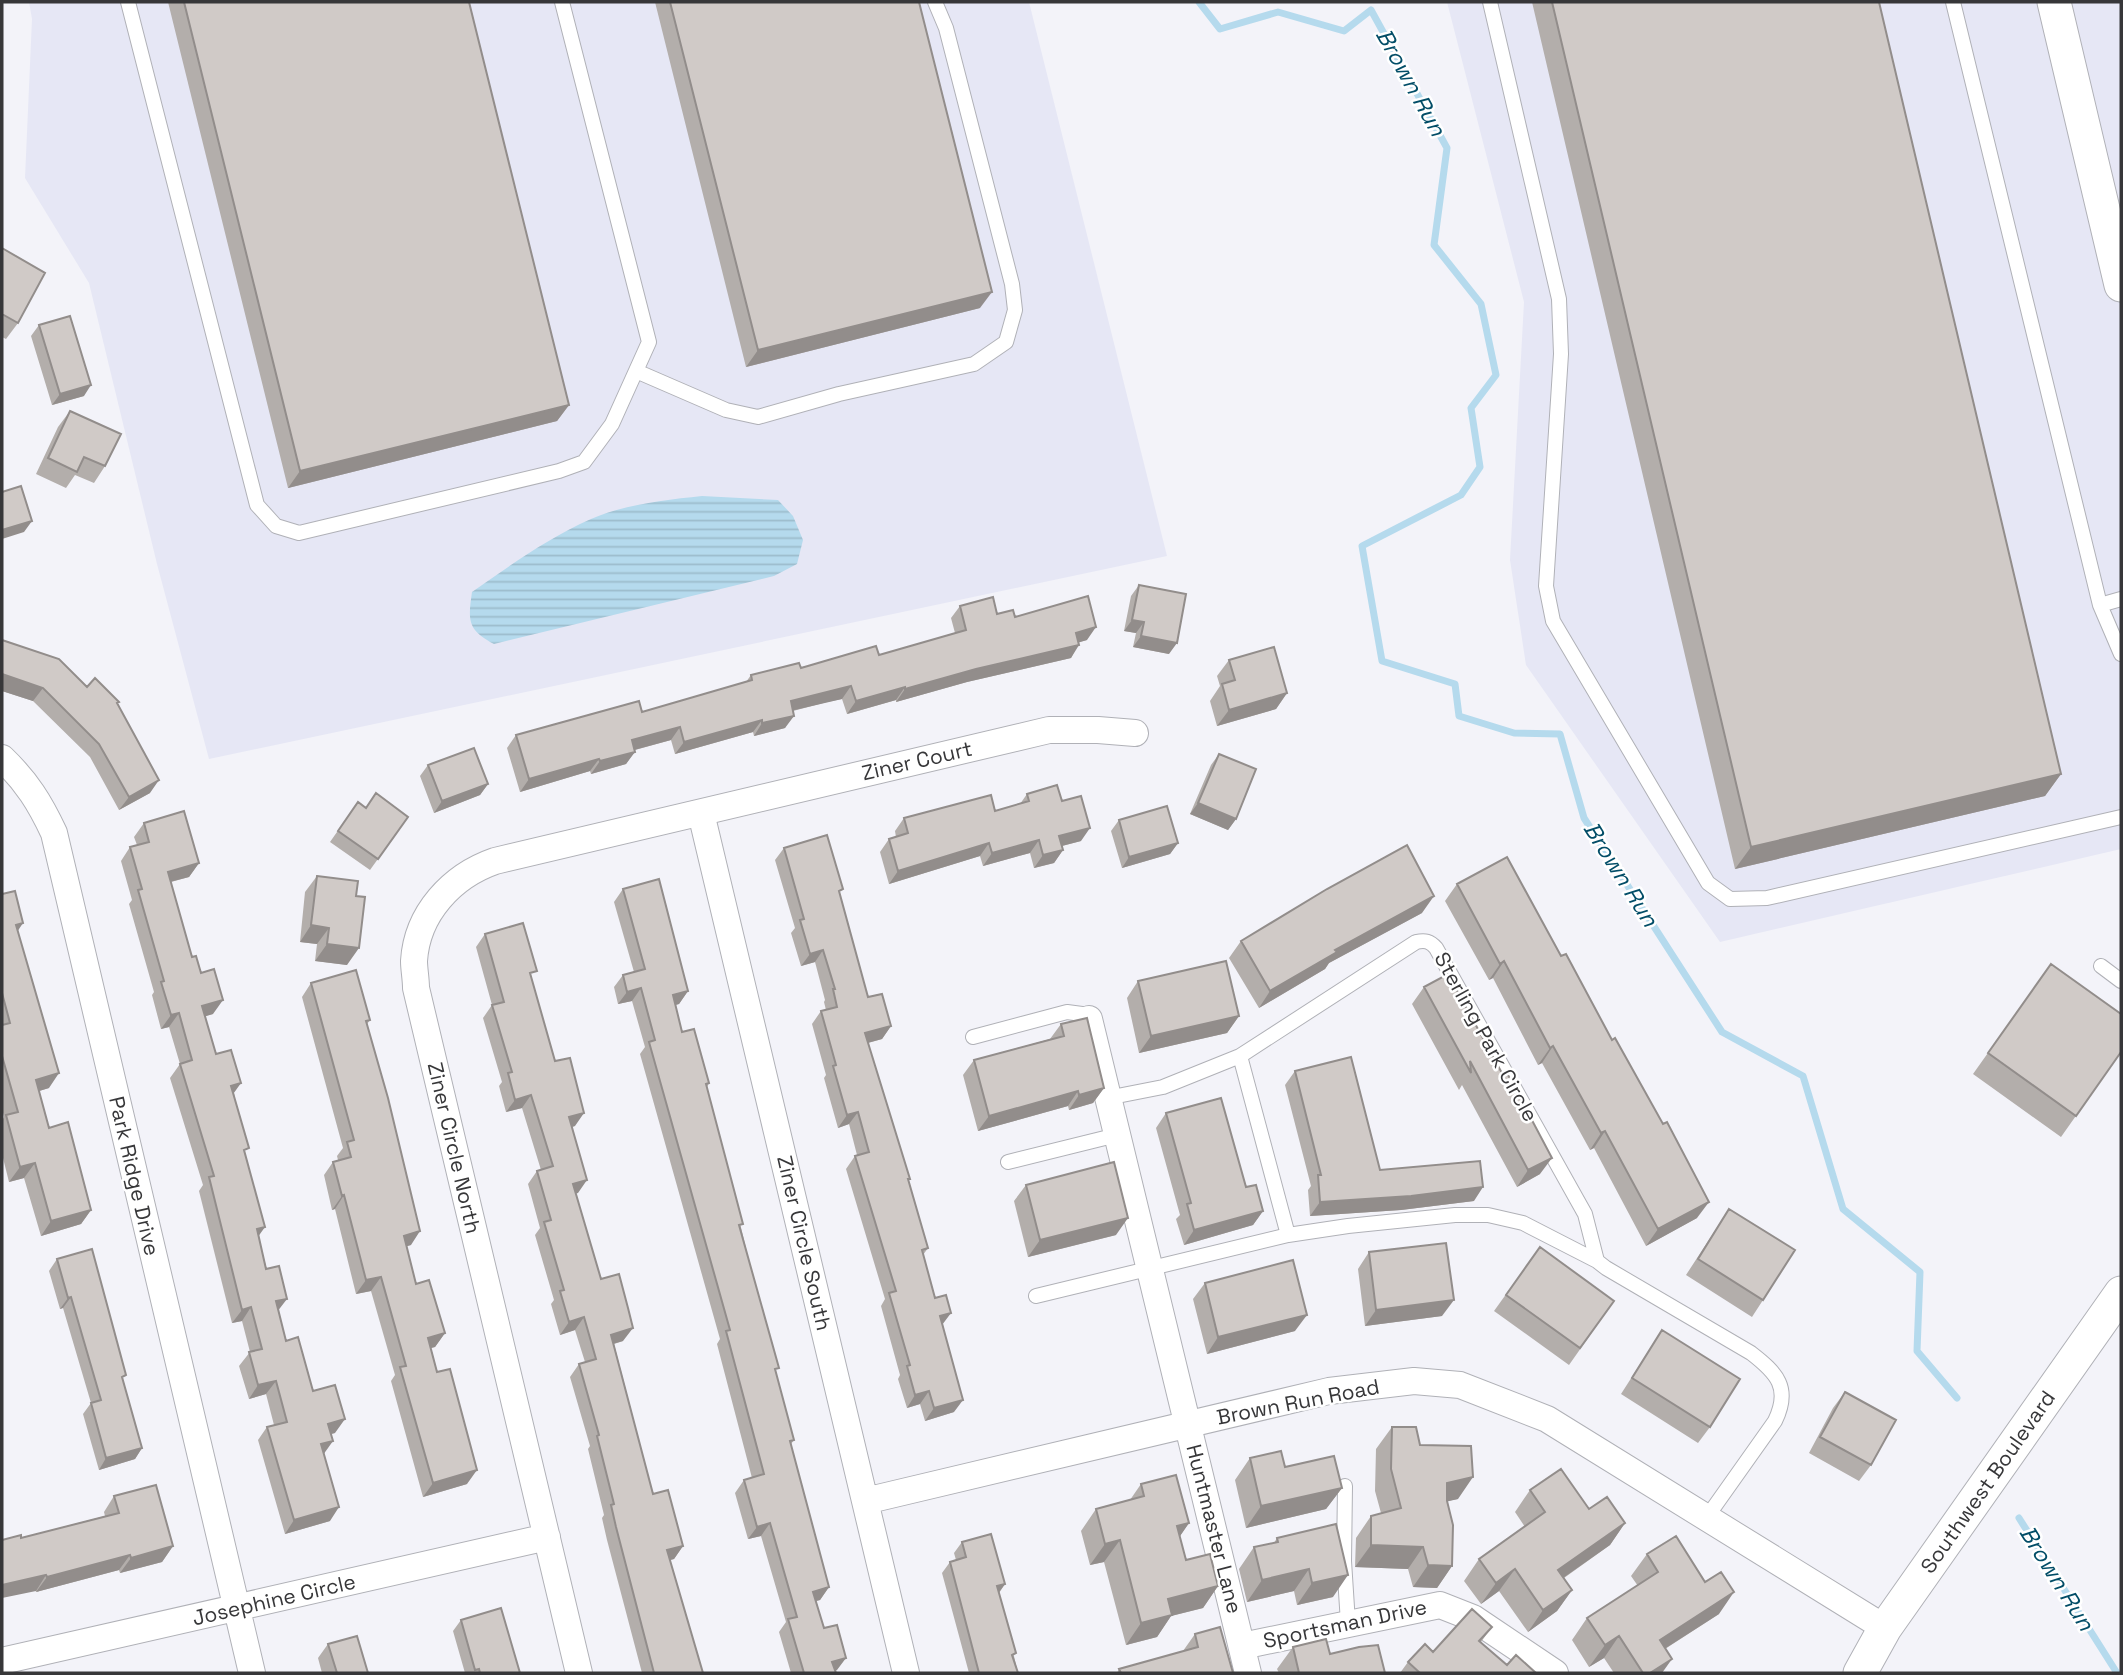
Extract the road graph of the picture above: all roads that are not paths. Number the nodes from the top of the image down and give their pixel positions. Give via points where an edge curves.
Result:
1 (128, 2) edge
2 (562, 2) edge
3 (935, 2) edge
4 (1490, 2) edge
5 (1953, 2) edge
6 (2054, 2) edge
7 (2121, 285) edge
8 (636, 371) junction
9 (2121, 600) edge
10 (2100, 605) junction
11 (2121, 654) edge
12 (1135, 733) dead end
13 (2, 758) edge
14 (701, 813) junction
15 (2121, 817) edge
16 (2101, 966) dead end
17 (2121, 981) edge
18 (1089, 1019) joint
19 (973, 1037) dead end
20 (1240, 1056) junction
21 (1107, 1098) junction
22 (1117, 1135) junction
23 (1008, 1162) dead end
24 (1288, 1236) junction
25 (1597, 1261) junction
26 (1150, 1270) junction
27 (2121, 1293) edge
28 (1036, 1296) dead end
29 (1189, 1425) junction
30 (1345, 1486) edge
31 (865, 1501) junction
32 (1707, 1517) junction
33 (547, 1537) junction
34 (237, 1609) junction
35 (1348, 1623) junction
36 (1885, 1628) junction
37 (1242, 1646) junction
38 (2, 1661) edge
39 (252, 1673) edge
40 (579, 1673) edge
41 (906, 1673) edge
42 (1248, 1673) edge
43 (1555, 1673) edge
44 (1860, 1673) edge

1 - 8 lane via 257,505 276,526 299,533 584,462 612,424
2 - 8 lane via 649,342
3 - 8 lane via 946,28 1012,284 1015,310 1006,342 974,364 758,417 726,410
4 - 15 lane via 1559,299 1561,354 1546,586 1553,621 1708,883 1730,899 1767,898
5 - 10 lane
6 - 7 street
9 - 10 lane
10 - 11 lane
12 - 14 street, Ziner Court via 1049,730
13 - 34 street, Park Ridge Drive via 40,802 54,834
14 - 31 street, Ziner Circle South
14 - 33 street, Ziner Circle North via 477,867 448,888 431,910 414,961 416,988
16 - 17 lane
18 - 19 lane via 1067,1012
18 - 21 street
20 - 21 lane, Sterling Park Circle via 1163,1087
20 - 24 lane
20 - 25 lane, Sterling Park Circle via 1416,942 1431,942 1585,1214
21 - 22 street
22 - 23 lane
22 - 26 street
24 - 25 lane via 1348,1226 1488,1215 1523,1223
24 - 26 lane
25 - 32 lane via 1751,1353 1779,1382 1782,1408
26 - 28 lane
26 - 29 street
27 - 36 street, Southwest Boulevard
29 - 31 street, Brown Run Road
29 - 32 street, Brown Run Road via 1368,1385 1414,1381 1460,1385 1547,1419
29 - 37 street, Huntmaster Lane
30 - 35 lane via 1343,1561
31 - 41 street, Ziner Circle South
32 - 36 street, Brown Run Road
33 - 34 street, Josephine Circle
33 - 40 street, Ziner Circle North
34 - 38 street, Josephine Circle
34 - 39 street, Park Ridge Drive
35 - 37 street, Sportsman Drive
35 - 43 street, Sportsman Drive via 1440,1605 1473,1618
36 - 44 street, Southwest Boulevard
37 - 42 street, Huntmaster Lane

